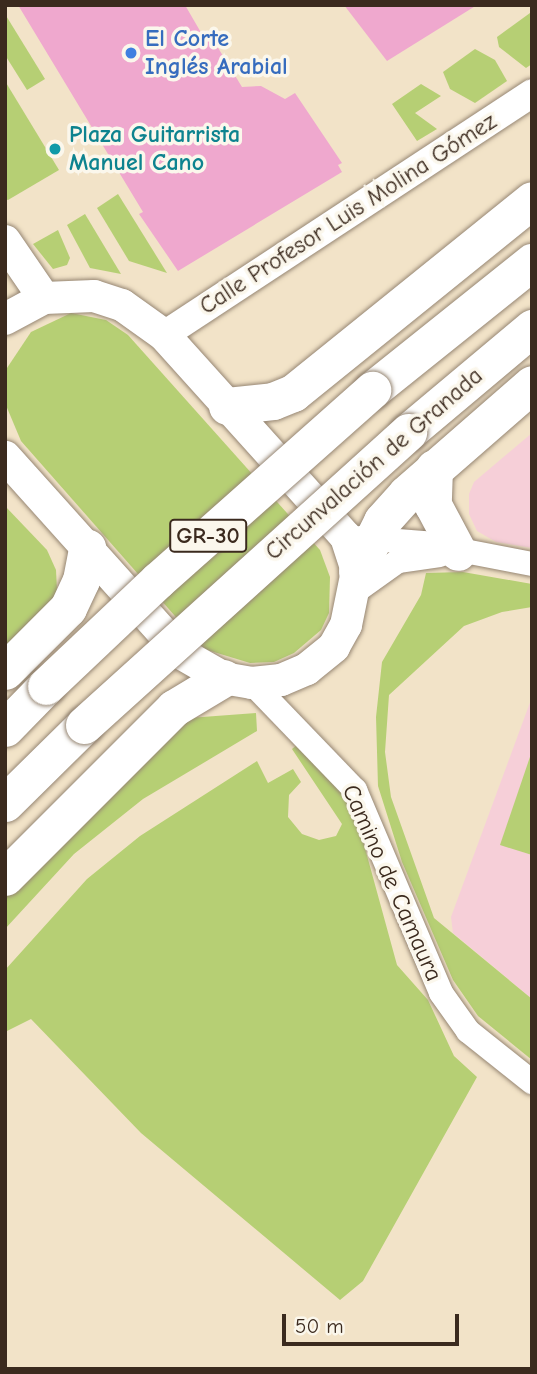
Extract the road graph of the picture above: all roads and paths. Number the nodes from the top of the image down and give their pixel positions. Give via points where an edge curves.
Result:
1 (532, 93) edge
2 (532, 200) edge
3 (5, 241) edge
4 (532, 262) edge
5 (44, 298) junction
6 (5, 319) edge
7 (532, 328) edge
8 (164, 335) junction
9 (532, 384) edge
10 (227, 406) junction
11 (10, 468) edge
12 (434, 468) junction
13 (87, 548) junction
14 (458, 552) junction
15 (358, 559) junction
16 (532, 564) edge
17 (5, 671) edge
18 (238, 681) junction
19 (5, 728) edge
20 (5, 803) edge
21 (5, 877) edge
22 (532, 1082) edge

1 - 8 main road, Calle Profesor Luis Molina Gómez
2 - 10 highway via 293,393 273,401
3 - 5 main road
4 - 19 highway, GR-30, bridge via 372,390 157,581
5 - 6 main road
5 - 8 main road via 94,296 122,306
7 - 20 highway, Circunvalación de Granada / GR-30, bridge via 408,432 84,725
8 - 10 main road
9 - 12 highway
10 - 15 main road
11 - 13 main road
12 - 14 highway via 433,505
12 - 15 highway via 382,521
13 - 17 highway via 81,580 68,608
13 - 18 main road via 182,654
14 - 15 street via 398,561
14 - 15 street via 423,543
14 - 16 street
15 - 18 main road via 346,625 322,659 281,680
18 - 21 highway via 174,708
18 - 22 street, Camino de Camaura via 355,790 441,993 468,1031

